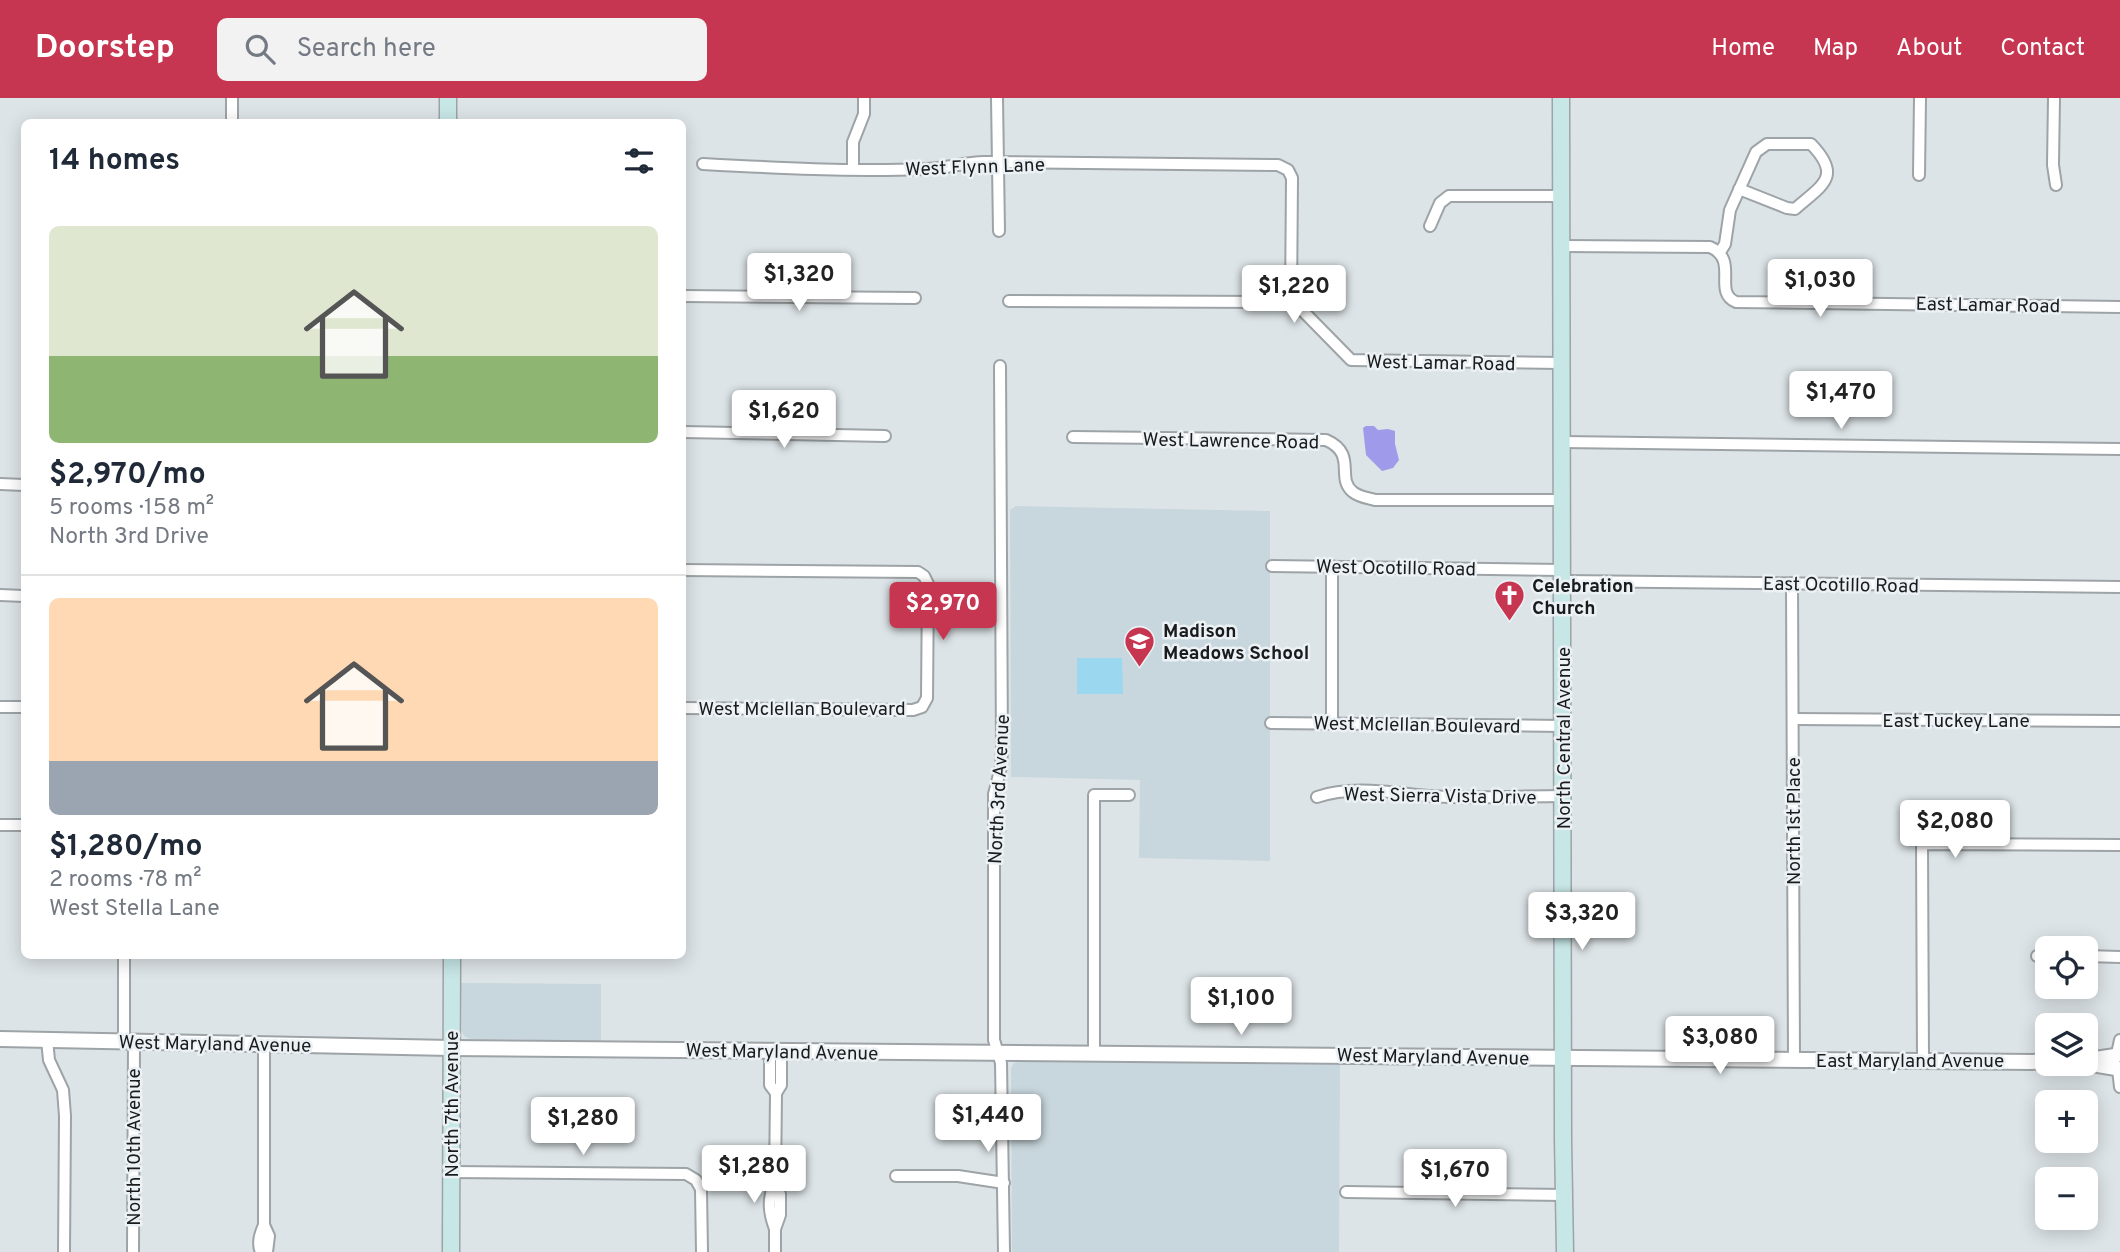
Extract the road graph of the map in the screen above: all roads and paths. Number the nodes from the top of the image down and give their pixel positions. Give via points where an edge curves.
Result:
1 (232, 98) edge
2 (448, 98) edge
3 (864, 98) edge
4 (997, 98) edge
5 (1561, 98) edge
6 (1920, 98) edge
7 (2054, 98) edge
8 (232, 119) edge
9 (448, 119) edge
10 (998, 162) junction
11 (703, 164) dead end
12 (853, 169) junction
13 (1919, 175) dead end
14 (2056, 185) dead end
15 (1739, 189) junction
16 (1562, 196) junction
17 (1430, 226) dead end
18 (999, 231) dead end
19 (1562, 246) junction
20 (1720, 253) junction
21 (686, 296) edge
22 (915, 298) dead end
23 (1009, 301) dead end
24 (1291, 303) junction
25 (2120, 307) edge
26 (1562, 363) junction
27 (1000, 366) dead end
28 (686, 432) edge
29 (885, 436) dead end
30 (1073, 437) dead end
31 (1562, 442) junction
32 (2120, 449) edge
33 (0, 484) edge
34 (21, 485) edge
35 (1562, 500) junction
36 (1272, 566) dead end
37 (1332, 566) junction
38 (686, 570) edge
39 (1562, 575) junction
40 (1792, 583) junction
41 (2120, 587) edge
42 (0, 595) edge
43 (21, 596) edge
44 (0, 707) edge
45 (21, 707) edge
46 (686, 708) edge
47 (1793, 719) junction
48 (2120, 721) edge
49 (1271, 723) dead end
50 (1332, 723) junction
51 (1563, 726) junction
52 (1129, 794) dead end
53 (1563, 796) junction
54 (1317, 797) dead end
55 (0, 825) edge
56 (21, 825) edge
57 (2120, 845) edge
58 (2098, 957) edge
59 (2120, 957) edge
60 (124, 959) edge
61 (452, 959) edge
62 (0, 1039) edge
63 (47, 1040) junction
64 (129, 1042) junction
65 (264, 1043) junction
66 (451, 1048) junction
67 (775, 1051) junction
68 (999, 1053) junction
69 (1094, 1054) junction
70 (1563, 1058) junction
71 (2118, 1058) edge
72 (1794, 1059) junction
73 (1923, 1060) junction
74 (2098, 1060) edge
75 (2035, 1062) edge
76 (2120, 1087) edge
77 (451, 1172) junction
78 (896, 1176) dead end
79 (1004, 1183) junction
80 (1346, 1192) dead end
81 (1565, 1195) junction
82 (264, 1225) junction
83 (64, 1252) edge
84 (133, 1252) edge
85 (261, 1252) edge
86 (267, 1252) edge
87 (451, 1252) edge
88 (702, 1252) edge
89 (775, 1252) edge
90 (1004, 1252) edge
91 (1565, 1252) edge

1 - 8 street
2 - 9 main road
3 - 12 street via 864,114 853,142
4 - 10 street
5 - 16 main road, North Central Avenue
6 - 13 street
7 - 14 street
10 - 12 street, West Flynn Lane via 928,169
10 - 18 street
10 - 24 street, West Flynn Lane via 1278,165 1292,178
11 - 12 street, West Flynn Lane
15 - 15 street via 1756,152 1767,144 1811,144 1828,167 1823,185 1796,209
15 - 20 street
16 - 17 street via 1449,196 1440,203
16 - 19 main road, North Central Avenue
19 - 20 street via 1704,246
19 - 26 main road, North Central Avenue
20 - 25 street, East Lamar Road via 1726,265 1726,293 1736,302
21 - 22 street
23 - 24 street
24 - 26 street, West Lamar Road via 1351,360
26 - 31 main road, North Central Avenue
27 - 68 street, North 3rd Avenue via 1002,750 994,794 994,1040
28 - 29 street
30 - 35 street, West Lawrence Road via 1326,440 1340,449 1348,486 1363,496
31 - 32 street
31 - 35 main road, North Central Avenue
33 - 34 street
35 - 39 main road, North Central Avenue
36 - 37 street, West Ocotillo Road
37 - 39 street, West Ocotillo Road
37 - 50 street
38 - 46 street, West Mclellan Boulevard via 918,572 928,584 927,698 922,707
39 - 40 street, East Ocotillo Road
39 - 51 main road, North Central Avenue
40 - 41 street, East Ocotillo Road
40 - 47 street, North 1st Place
42 - 43 street
44 - 45 street
47 - 48 street, East Tuckey Lane
47 - 72 street, North 1st Place
49 - 50 street, West Mclellan Boulevard
50 - 51 street, West Mclellan Boulevard
51 - 53 main road, North Central Avenue
52 - 69 street via 1094,794
53 - 54 street, West Sierra Vista Drive via 1366,792
53 - 70 main road, North Central Avenue
55 - 56 street
57 - 73 street via 1922,844
58 - 59 street
60 - 64 street, North 10th Avenue
61 - 66 main road, North 7th Avenue
62 - 63 street, West Maryland Avenue
63 - 64 street, West Maryland Avenue
63 - 83 street via 49,1060 63,1090
64 - 65 street, West Maryland Avenue
64 - 84 street, North 10th Avenue
65 - 66 street, West Maryland Avenue
65 - 82 street
66 - 67 street, West Maryland Avenue
66 - 77 main road, North 7th Avenue
67 - 68 street, West Maryland Avenue
67 - 89 street via 781,1085 776,1093 775,1183 780,1216
68 - 69 street, West Maryland Avenue
68 - 79 street, North 3rd Avenue
69 - 70 street, West Maryland Avenue
70 - 72 street, East Maryland Avenue
70 - 81 main road, North Central Avenue
71 - 74 street
71 - 76 street
72 - 73 street, East Maryland Avenue
73 - 75 street, East Maryland Avenue
77 - 87 main road, North 7th Avenue
77 - 88 street via 691,1176 702,1195
78 - 79 street via 958,1176
79 - 90 street, North 3rd Avenue
80 - 81 street
81 - 91 main road, North Central Avenue
82 - 85 street
82 - 86 street via 269,1236

